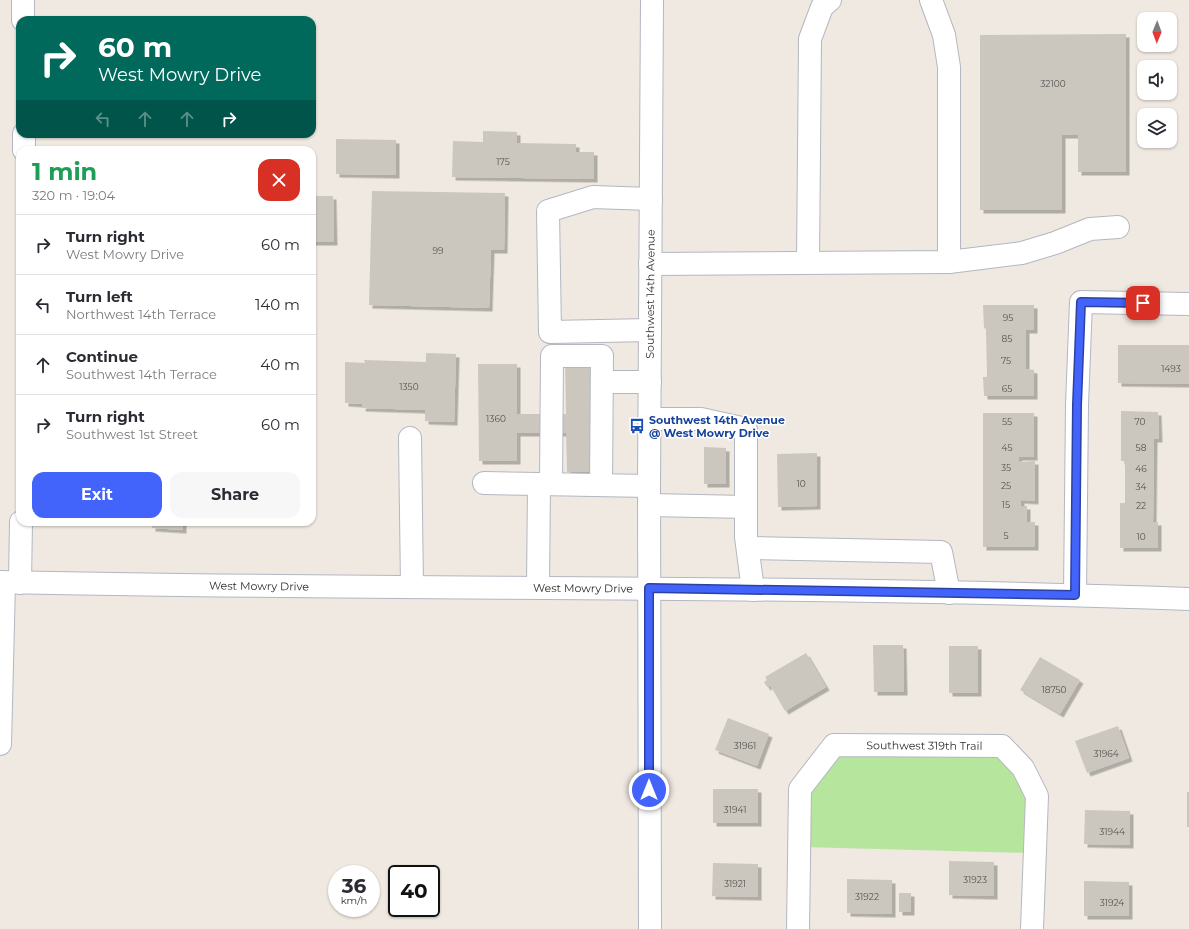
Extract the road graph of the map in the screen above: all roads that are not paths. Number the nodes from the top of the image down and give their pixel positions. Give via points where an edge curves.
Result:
1 (23, 0) edge
2 (652, 0) edge
3 (830, 0) edge
4 (931, 0) edge
5 (23, 16) edge
6 (651, 199) junction
7 (1118, 227) dead end
8 (808, 262) junction
9 (949, 262) junction
10 (650, 264) junction
11 (1189, 304) edge
12 (650, 330) junction
13 (602, 382) junction
14 (650, 382) junction
15 (650, 419) junction
16 (410, 438) dead end
17 (484, 483) dead end
18 (545, 484) junction
19 (601, 485) junction
20 (649, 496) junction
21 (746, 507) junction
22 (21, 526) edge
23 (748, 548) junction
24 (8, 583) edge
25 (412, 587) junction
26 (538, 587) junction
27 (649, 588) junction
28 (753, 590) junction
29 (949, 593) junction
30 (1075, 595) junction
31 (1189, 599) edge
32 (0, 744) edge
33 (650, 929) edge
34 (798, 929) edge
35 (1032, 929) edge

1 - 5 street
2 - 6 street, Southwest 14th Avenue
3 - 8 street via 822,7 810,40
4 - 9 street via 944,35 949,67
6 - 10 street, Southwest 14th Avenue
6 - 12 street via 593,197 548,211 550,332
7 - 9 street via 1090,229 1022,253
8 - 9 street
8 - 10 street
10 - 12 street, Southwest 14th Avenue
11 - 30 street via 1081,302
12 - 14 street, Southwest 14th Avenue
13 - 14 street
13 - 18 street via 602,356 552,356
13 - 19 street
14 - 15 street, Southwest 14th Avenue
15 - 20 street, Southwest 14th Avenue
15 - 21 street via 701,419 746,429
16 - 25 street
17 - 18 street
18 - 19 street
18 - 26 street
19 - 20 street
20 - 21 street
20 - 27 street, Southwest 14th Avenue
21 - 23 street
22 - 24 street
23 - 28 street
23 - 29 street via 941,552
24 - 25 street, West Mowry Drive
24 - 32 street
25 - 26 street, West Mowry Drive
26 - 27 street, West Mowry Drive
27 - 28 street, West Mowry Drive
27 - 33 street, Southwest 14th Avenue
28 - 29 street, West Mowry Drive
29 - 30 street, West Mowry Drive
30 - 31 street, West Mowry Drive
34 - 35 street, Southwest 319th Trail via 800,790 834,745 1002,746 1022,768 1037,796

